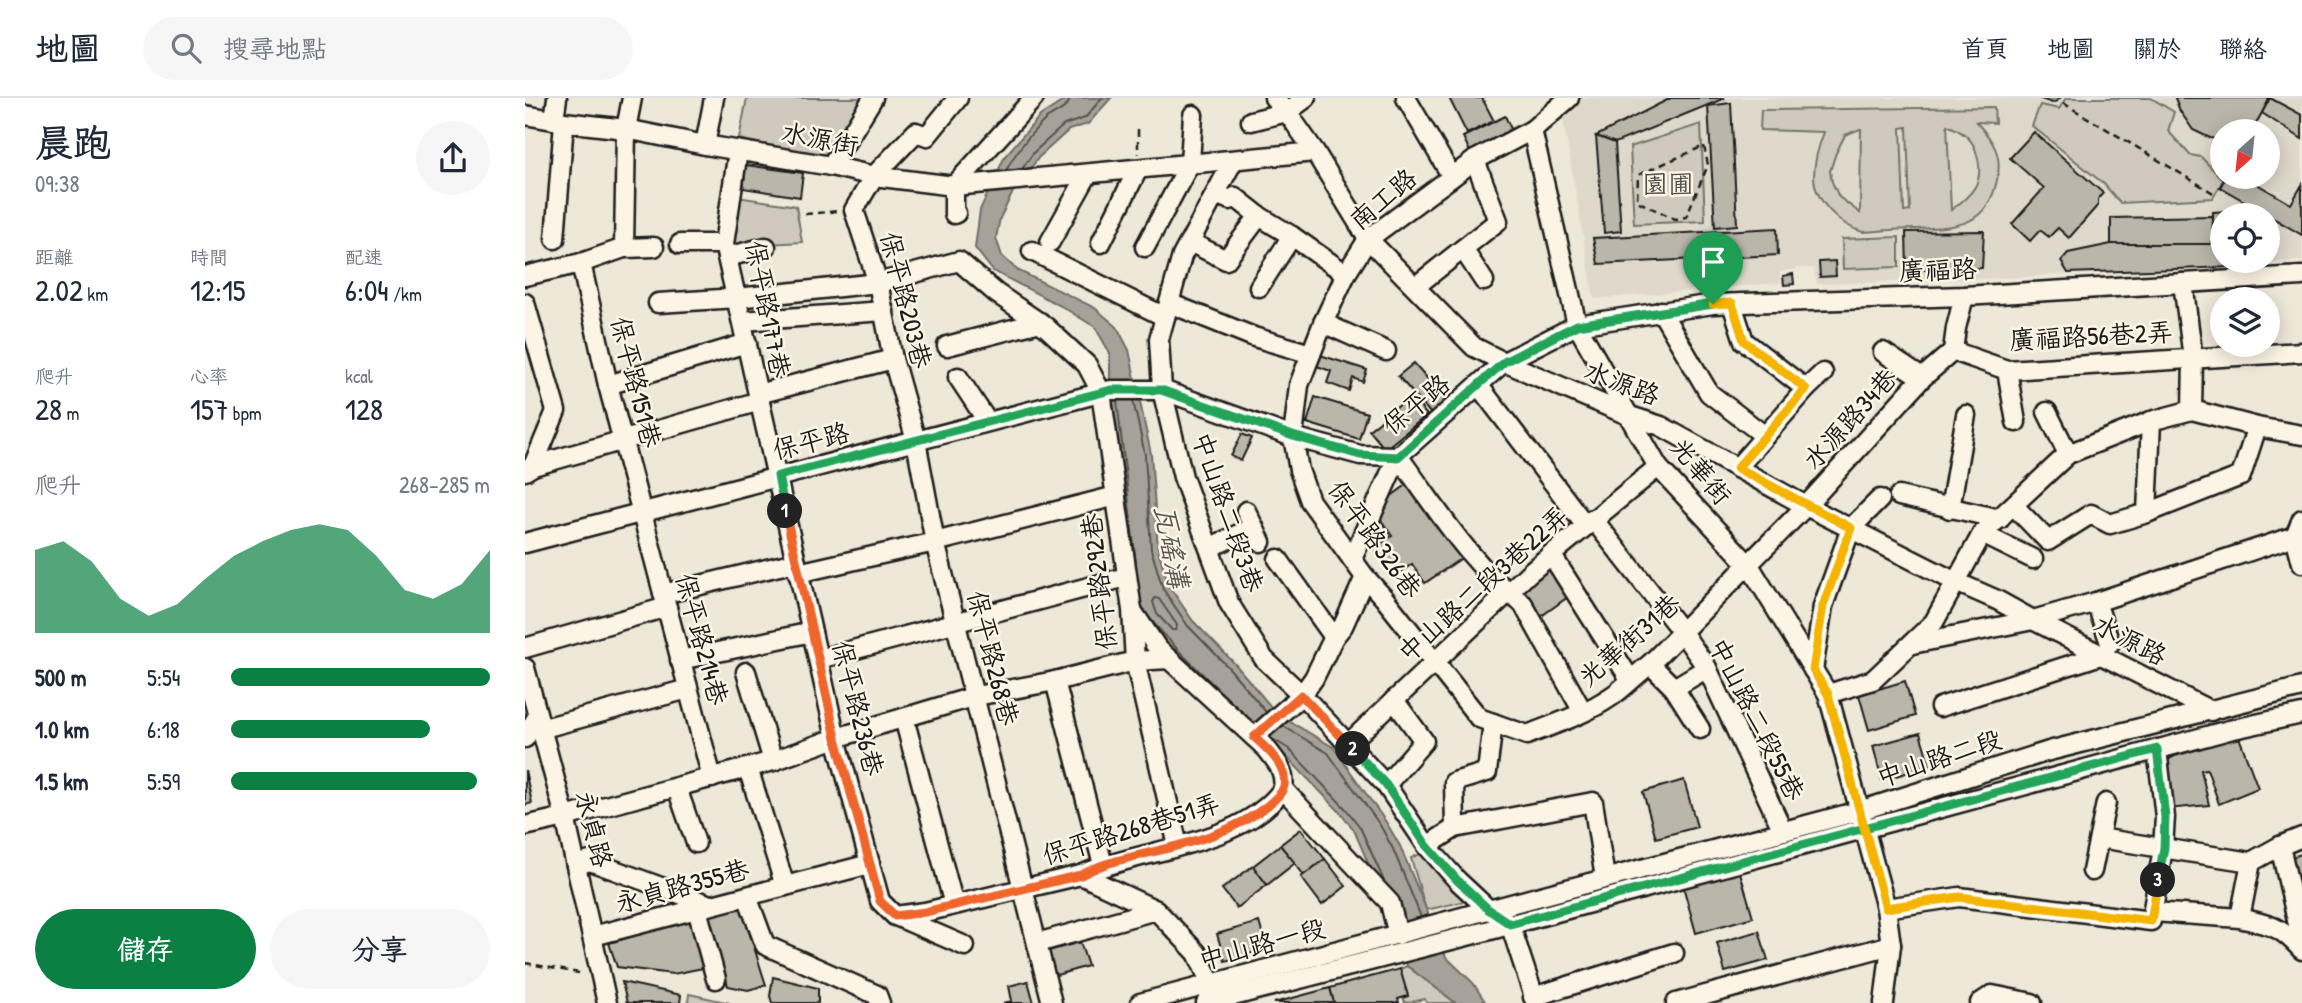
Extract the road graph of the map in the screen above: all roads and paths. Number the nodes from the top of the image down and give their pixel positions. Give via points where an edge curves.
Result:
1 (557, 98) edge
2 (632, 98) edge
3 (714, 98) edge
4 (873, 98) edge
5 (958, 98) edge
6 (1034, 98) edge
7 (1274, 98) edge
8 (1306, 98) edge
9 (1406, 98) edge
10 (1569, 98) edge
11 (2063, 103) dead end
12 (1287, 112) junction
13 (1193, 114) dead end
14 (525, 115) edge
15 (559, 121) junction
16 (1251, 121) dead end
17 (626, 129) junction
18 (1138, 129) dead end
19 (1532, 130) junction
20 (705, 145) junction
21 (738, 151) junction
22 (1315, 152) junction
23 (1475, 160) junction
24 (1233, 161) junction
25 (1190, 163) junction
26 (831, 166) junction
27 (1138, 169) junction
28 (1088, 174) junction
29 (874, 176) junction
30 (1452, 177) junction
31 (954, 186) junction
32 (1216, 194) junction
33 (2215, 194) dead end
34 (854, 210) junction
35 (805, 214) dead end
36 (956, 214) dead end
37 (1259, 216) junction
38 (1675, 219) joint
39 (1293, 236) junction
40 (555, 239) dead end
41 (1369, 239) junction
42 (1050, 242) dead end
43 (1190, 242) junction
44 (1101, 243) dead end
45 (680, 244) dead end
46 (654, 247) dead end
47 (766, 247) dead end
48 (1145, 247) dead end
49 (624, 248) junction
50 (1463, 249) junction
51 (726, 251) junction
52 (1033, 251) dead end
53 (582, 263) junction
54 (1346, 274) junction
55 (525, 276) edge
56 (2302, 276) edge
57 (1484, 281) dead end
58 (878, 283) junction
59 (2183, 283) junction
60 (1416, 286) junction
61 (1259, 287) dead end
62 (1964, 296) junction
63 (737, 299) junction
64 (525, 303) edge
65 (658, 303) dead end
66 (1732, 303) junction
67 (1167, 310) junction
68 (1661, 311) junction
69 (884, 312) junction
70 (742, 321) junction
71 (1040, 322) junction
72 (1323, 323) junction
73 (1577, 325) junction
74 (747, 343) junction
75 (947, 346) dead end
76 (1386, 351) dead end
77 (1953, 351) junction
78 (1883, 352) dead end
79 (2302, 352) edge
80 (1311, 354) junction
81 (2193, 358) junction
82 (893, 359) junction
83 (1504, 362) junction
84 (2007, 370) junction
85 (1823, 373) dead end
86 (958, 377) dead end
87 (1922, 379) junction
88 (608, 385) junction
89 (1479, 386) junction
90 (1806, 389) junction
91 (1156, 390) junction
92 (1106, 391) junction
93 (759, 398) junction
94 (2192, 410) junction
95 (2047, 412) dead end
96 (1966, 415) dead end
97 (1630, 416) junction
98 (986, 421) junction
99 (2151, 421) junction
100 (2016, 422) dead end
101 (2257, 427) junction
102 (2302, 435) edge
103 (1293, 436) junction
104 (1765, 436) junction
105 (916, 441) junction
106 (623, 442) junction
107 (2068, 454) junction
108 (1398, 457) junction
109 (1658, 467) junction
110 (529, 468) edge
111 (1737, 468) junction
112 (778, 476) junction
113 (1116, 496) junction
114 (1899, 496) dead end
115 (1880, 499) dead end
116 (1806, 506) junction
117 (2014, 506) junction
118 (1950, 508) junction
119 (643, 513) junction
120 (2147, 513) junction
121 (2000, 519) junction
122 (2302, 519) edge
123 (1589, 523) junction
124 (1254, 527) dead end
125 (1851, 528) junction
126 (1982, 534) junction
127 (2295, 537) junction
128 (935, 542) junction
129 (525, 543) edge
130 (1209, 548) junction
131 (1551, 554) junction
132 (1278, 559) dead end
133 (1352, 559) junction
134 (2033, 559) dead end
135 (2302, 564) edge
136 (1749, 565) junction
137 (797, 568) junction
138 (1126, 577) junction
139 (1365, 577) junction
140 (1957, 582) junction
141 (1508, 593) junction
142 (665, 601) junction
143 (2096, 602) junction
144 (1132, 610) junction
145 (2033, 620) junction
146 (957, 624) junction
147 (812, 632) junction
148 (1682, 632) junction
149 (1334, 637) junction
150 (1910, 644) junction
151 (525, 648) edge
152 (2105, 649) junction
153 (818, 659) junction
154 (1169, 659) junction
155 (680, 660) junction
156 (1135, 661) junction
157 (1434, 662) junction
158 (1650, 664) junction
159 (525, 668) edge
160 (1707, 668) junction
161 (1813, 670) junction
162 (746, 672) dead end
163 (1630, 679) junction
164 (1055, 681) junction
165 (2302, 687) edge
166 (527, 688) edge
167 (1674, 688) junction
168 (688, 689) junction
169 (1828, 694) junction
170 (1301, 695) junction
171 (976, 696) junction
172 (1394, 701) junction
173 (1940, 707) dead end
174 (2211, 711) junction
175 (1583, 712) junction
176 (2302, 714) edge
177 (904, 718) junction
178 (1493, 723) junction
179 (534, 728) edge
180 (1700, 729) dead end
181 (1254, 737) junction
182 (836, 738) junction
183 (1348, 744) junction
184 (2157, 749) junction
185 (773, 761) junction
186 (748, 768) junction
187 (712, 778) junction
188 (1386, 785) junction
189 (677, 788) junction
190 (1283, 789) junction
191 (2106, 803) dead end
192 (1859, 811) junction
193 (565, 817) junction
194 (525, 825) edge
195 (1455, 828) junction
196 (1866, 830) junction
197 (1783, 831) junction
198 (2302, 837) edge
199 (2099, 838) junction
200 (696, 843) dead end
201 (1178, 846) junction
202 (1427, 846) junction
203 (2280, 846) junction
204 (2164, 848) junction
205 (2251, 862) junction
206 (576, 864) junction
207 (870, 864) junction
208 (1103, 865) junction
209 (2092, 871) dead end
210 (1081, 875) junction
211 (1605, 878) junction
212 (785, 886) junction
213 (1023, 887) junction
214 (747, 896) junction
215 (954, 905) junction
216 (704, 907) junction
217 (1886, 908) junction
218 (1156, 910) junction
219 (1480, 911) junction
220 (2153, 912) junction
221 (895, 916) junction
222 (2240, 918) junction
223 (1510, 924) junction
224 (1473, 934) joint
225 (1398, 935) junction
226 (593, 936) junction
227 (2302, 942) edge
228 (1037, 943) junction
229 (1891, 945) junction
230 (965, 946) dead end
231 (2302, 950) edge
232 (1674, 953) dead end
233 (525, 963) edge
234 (601, 977) junction
235 (716, 979) dead end
236 (1212, 985) junction
237 (1237, 999) edge
238 (1535, 1000) edge
239 (1684, 1002) edge
240 (607, 1003) edge
241 (880, 1003) edge
242 (1052, 1003) edge
243 (1140, 1003) edge
244 (1206, 1003) edge
245 (1884, 1003) edge
246 (1980, 1003) edge
247 (2032, 1003) edge

1 - 15 street
2 - 17 street
3 - 20 street
4 - 26 street
5 - 29 street, 保平路203巷 via 927,136 916,132
6 - 31 street
7 - 12 street, 水源路
8 - 12 street
9 - 30 street
10 - 19 street, 南工路
11 - 33 path
12 - 16 street
12 - 22 street, 水源路
13 - 25 street
14 - 15 street, 水源街
15 - 17 street, 水源街
15 - 40 street
17 - 20 street, 水源街
17 - 49 street
18 - 27 path
19 - 23 street, 南工路
19 - 73 street, 光華街
20 - 21 street, 水源街
21 - 26 street, 水源街
21 - 51 street, 保平路177巷
22 - 24 street
22 - 41 street, 水源路
23 - 30 street, 南工路
23 - 50 street via 1498,221
24 - 25 street
24 - 32 street, 中山路二段3巷
25 - 27 street
25 - 48 street
26 - 29 street, 水源街
27 - 28 street
27 - 44 street
28 - 31 street, 水源街
28 - 42 street
29 - 31 street, 水源街
29 - 34 street, 保平路203巷
30 - 41 street, 南工路
31 - 36 street
32 - 37 street via 1230,200 1235,197
32 - 43 street, 中山路二段3巷
34 - 35 path
34 - 58 street, 保平路203巷
37 - 39 street
37 - 43 street via 1226,260
38 - 38 path via 1637,201 1637,175 1704,146 1708,165 1686,217
39 - 54 street
39 - 61 street
41 - 54 street, 南工路
41 - 60 street, 水源路
43 - 67 street, 中山路二段3巷
45 - 51 street
46 - 49 street
47 - 51 street
49 - 53 street
50 - 57 street
50 - 60 street
51 - 63 street, 保平路177巷
52 - 67 street
53 - 55 street
53 - 88 street, 保平路151巷
54 - 72 street, 南工路
56 - 59 street, 廣福路
58 - 63 street
58 - 69 street, 保平路203巷
58 - 71 street via 959,261
59 - 62 street, 廣福路
59 - 81 street
60 - 83 street, 水源路 via 1474,346
62 - 66 street, 廣福路
62 - 77 street
63 - 65 street
63 - 70 street, 保平路177巷
64 - 110 street via 556,411
66 - 68 street, 廣福路
66 - 90 street via 1744,341
67 - 80 street
67 - 91 street, 中山路二段3巷 via 1159,339
68 - 73 street, 廣福路
68 - 104 street via 1709,393
69 - 70 street
69 - 82 street, 保平路203巷
70 - 74 street, 保平路177巷
71 - 75 street
71 - 92 street via 1087,365
72 - 76 street
72 - 80 street, 南工路
73 - 83 street, 保平路
73 - 97 street, 光華街
74 - 88 street
74 - 93 street, 保平路177巷
77 - 84 street, 廣福路56巷2弄
77 - 87 street, 水源路34巷
78 - 87 street
79 - 81 street, 廣福路56巷2弄
80 - 103 street, 南工路 via 1299,385
81 - 84 street, 廣福路56巷2弄
81 - 94 street
82 - 93 street
82 - 105 street, 保平路203巷
83 - 89 street, 保平路
83 - 97 street, 水源路
84 - 100 street
85 - 90 street
86 - 98 street
87 - 116 street, 水源路34巷
88 - 106 street, 保平路151巷
89 - 108 street, 保平路
89 - 123 street, 中山路二段55巷
90 - 104 street
91 - 92 street, 保平路
91 - 103 street, 保平路
91 - 130 street, 中山路二段3巷
92 - 98 street, 保平路
92 - 113 street, 保平路292巷
93 - 106 street
93 - 112 street, 保平路177巷
94 - 99 street
94 - 101 street
95 - 107 street
96 - 118 street
97 - 109 street, 光華街
97 - 111 street, 水源路 via 1661,426
98 - 105 street, 保平路
99 - 107 street
99 - 120 street
101 - 102 street
101 - 120 street via 2241,476
103 - 108 street, 保平路 via 1360,455
103 - 133 street, 保平路326巷 via 1310,501
104 - 111 street
105 - 112 street, 保平路
105 - 128 street, 保平路268巷
106 - 110 street
106 - 119 street, 保平路151巷
107 - 117 street
108 - 133 street
108 - 141 street via 1471,555
109 - 123 street, 中山路二段3巷22弄
109 - 136 street, 光華街
111 - 116 street, 水源路
112 - 119 street, 保平路
112 - 137 street, 保平路236巷
113 - 128 street
113 - 138 street, 保平路292巷
114 - 118 street
115 - 125 street
116 - 125 street, 水源路
116 - 136 street, 水源路34巷
117 - 120 street via 2048,541 2091,514 2110,524
117 - 121 street
118 - 121 street
119 - 129 street, 保平路
119 - 142 street, 保平路214巷
121 - 126 street
122 - 127 street
123 - 131 street, 中山路二段3巷22弄
123 - 148 street, 中山路二段55巷
124 - 130 street
125 - 140 street, 水源路
125 - 161 street via 1823,606
126 - 134 street
126 - 140 street
127 - 135 street
127 - 143 street
128 - 137 street
128 - 146 street, 保平路268巷
130 - 170 street, 中山路二段3巷 via 1229,603 1264,659
131 - 141 street, 中山路二段3巷22弄
131 - 163 street
132 - 149 street
133 - 139 street, 保平路326巷
136 - 148 street, 光華街31巷
136 - 161 street, 光華街
137 - 142 street
137 - 147 street, 保平路236巷
138 - 144 street, 保平路292巷
138 - 146 street
139 - 149 street
139 - 157 street, 保平路326巷
140 - 145 street, 水源路
140 - 150 street via 1934,622
141 - 157 street, 中山路二段3巷22弄
141 - 175 street via 1523,604
142 - 151 street
142 - 155 street, 保平路214巷
143 - 145 street
143 - 152 street
144 - 154 street
144 - 156 street, 保平路292巷
145 - 150 street
145 - 152 street, 水源路
146 - 153 street
146 - 171 street, 保平路268巷
147 - 153 street, 保平路236巷
147 - 155 street
148 - 158 street, 光華街31巷
148 - 160 street, 中山路二段55巷
149 - 170 street
150 - 169 street via 1873,680
152 - 173 street
152 - 174 street, 水源路
153 - 182 street, 保平路236巷
154 - 156 street
154 - 181 street
155 - 168 street, 保平路214巷
156 - 164 street
156 - 201 street, 保平路292巷
157 - 172 street, 中山路二段3巷22弄
157 - 178 street, 光華街31巷 via 1479,718
158 - 163 street, 光華街31巷
158 - 167 street
159 - 166 street, 永貞路
160 - 167 street
160 - 197 street, 中山路二段55巷
161 - 169 street, 光華街
162 - 185 street
163 - 175 street, 光華街31巷 via 1614,695
164 - 171 street
164 - 208 street
165 - 174 street, 中山路二段
166 - 179 street, 永貞路
167 - 180 street
168 - 179 street
168 - 187 street, 保平路214巷
169 - 192 street, 光華街
170 - 181 street
170 - 183 street, 中山路二段3巷
171 - 177 street
171 - 213 street, 保平路268巷
172 - 183 street, 中山路二段3巷22弄
172 - 188 street via 1424,741
174 - 192 street, 中山路二段 via 2049,751
175 - 178 street, 光華街31巷 via 1527,735
176 - 184 street, 中山路二段
177 - 182 street
177 - 215 street
178 - 195 street via 1487,772 1454,782
179 - 193 street, 永貞路
181 - 190 street via 1283,771
182 - 185 street
182 - 207 street, 保平路236巷
183 - 188 street, 中山路二段3巷
184 - 196 street, 中山路二段
184 - 204 street
185 - 186 street
186 - 187 street
186 - 212 street
187 - 189 street
188 - 202 street, 中山路二段3巷
189 - 193 street
189 - 200 street
190 - 201 street, 保平路268巷51弄 via 1255,815
190 - 225 street via 1390,903
191 - 199 street
192 - 196 street, 光華街
192 - 197 street, 中山路二段
193 - 194 street
193 - 206 street, 永貞路
195 - 202 street
195 - 211 street via 1593,802
196 - 217 street, 光華街
196 - 223 street, 中山路二段
197 - 211 street, 中山路二段
198 - 203 street
199 - 204 street
199 - 209 street
201 - 208 street, 保平路268巷51弄
202 - 219 street, 中山路二段3巷
203 - 205 street
203 - 227 street
204 - 205 street
204 - 220 street
205 - 222 street
206 - 216 street via 590,861
206 - 226 street, 永貞路
207 - 212 street, 永貞路355巷
207 - 221 street, 保平路236巷 via 880,901
208 - 210 street, 保平路268巷51弄
210 - 213 street, 保平路268巷51弄
210 - 218 street
211 - 219 street, 中山路二段
212 - 214 street, 永貞路355巷
213 - 215 street, 保平路268巷51弄
213 - 228 street, 保平路268巷
214 - 216 street, 永貞路355巷
214 - 241 street via 765,945 877,995
215 - 221 street, 保平路268巷51弄
216 - 226 street, 永貞路355巷
216 - 235 street
217 - 220 street via 1959,897 2151,921
217 - 229 street, 光華街
218 - 228 street
218 - 236 street via 1198,953
219 - 223 street, 中山路二段3巷
219 - 225 street, 中山路一段
220 - 222 street
221 - 230 street
222 - 231 street via 2276,926
223 - 224 street, 中山路二段
223 - 238 street
224 - 237 street, 中山路一段
225 - 236 street, 中山路一段
226 - 234 street, 永貞路
228 - 242 street, 保平路268巷
229 - 239 street
229 - 245 street, 光華街
232 - 238 street
233 - 234 path
234 - 240 street, 永貞路
236 - 243 street, 中山路一段
237 - 244 street, 中山路一段
246 - 247 street via 1992,995

